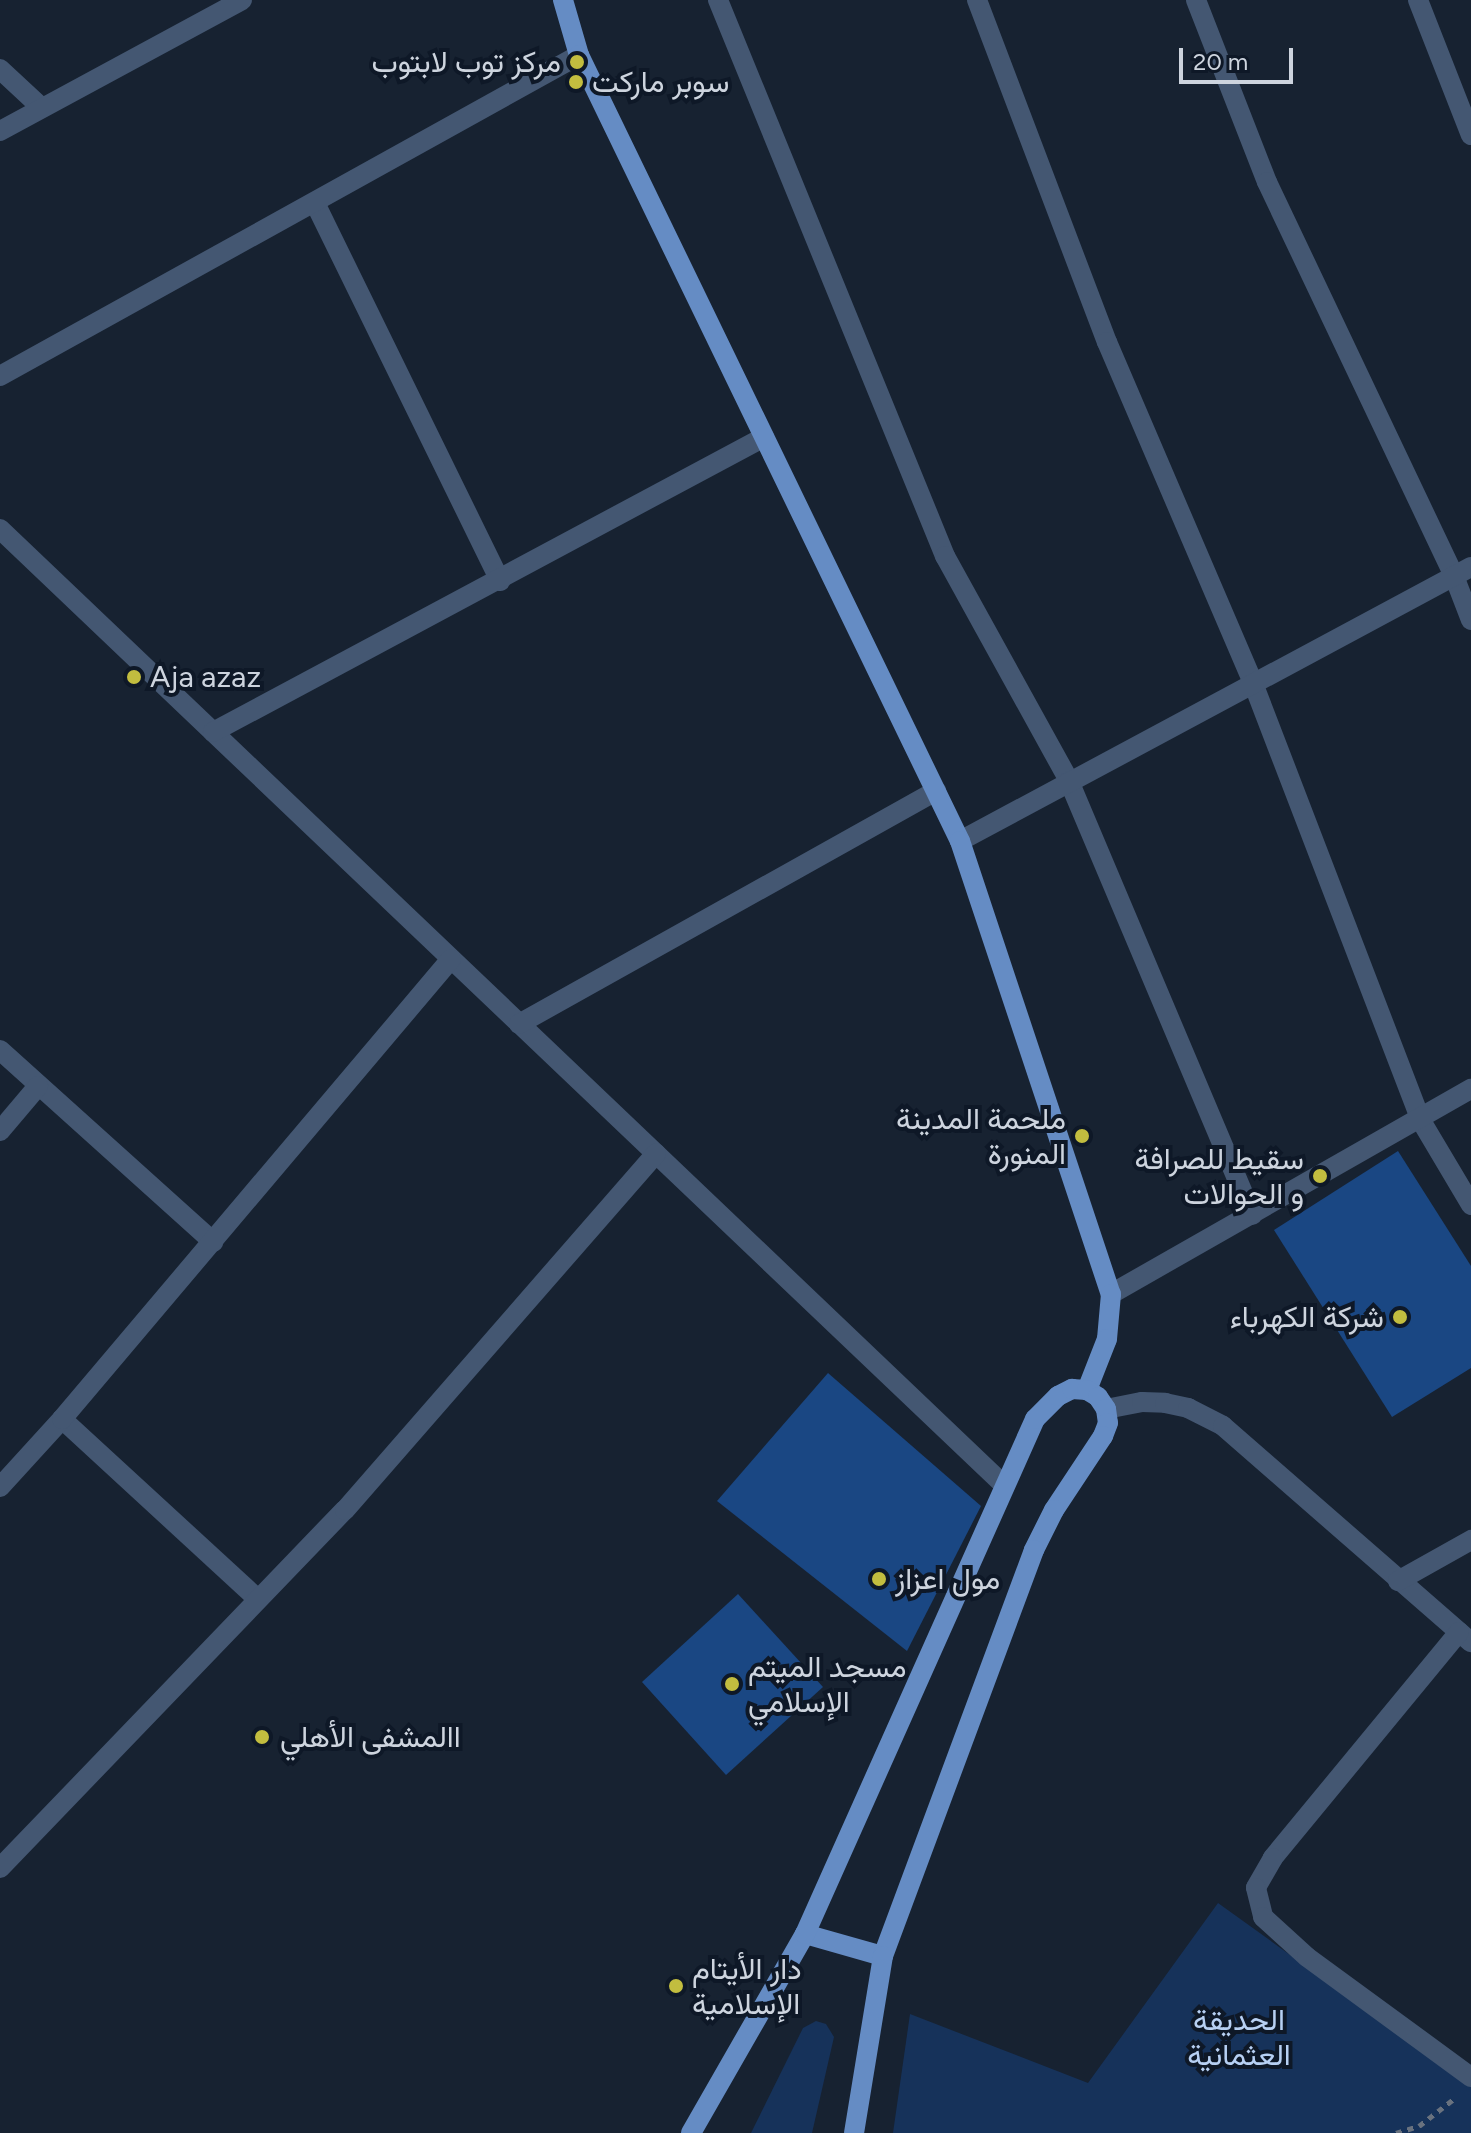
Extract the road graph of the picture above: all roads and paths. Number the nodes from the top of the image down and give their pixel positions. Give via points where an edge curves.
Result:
1 (242, 0) edge
2 (563, 0) edge
3 (718, 0) edge
4 (977, 0) edge
5 (1196, 0) edge
6 (1418, 0) edge
7 (579, 55) junction
8 (0, 69) edge
9 (42, 108) junction
10 (0, 131) edge
11 (1471, 135) edge
12 (315, 203) junction
13 (0, 376) edge
14 (764, 437) junction
15 (0, 529) edge
16 (1463, 571) edge
17 (500, 581) junction
18 (1471, 620) edge
19 (1253, 683) junction
20 (213, 732) junction
21 (1069, 781) junction
22 (936, 791) junction
23 (960, 841) junction
24 (451, 959) junction
25 (519, 1024) junction
26 (0, 1050) edge
27 (38, 1086) junction
28 (1471, 1089) edge
29 (1420, 1119) junction
30 (0, 1131) edge
31 (656, 1154) junction
32 (1471, 1205) edge
33 (1252, 1215) junction
34 (213, 1242) junction
35 (1111, 1294) junction
36 (1087, 1390) junction
37 (1106, 1409) junction
38 (62, 1419) junction
39 (1003, 1484) junction
40 (0, 1487) edge
41 (1471, 1540) edge
42 (1398, 1581) junction
43 (258, 1599) junction
44 (1465, 1637) edge
45 (0, 1868) edge
46 (805, 1934) junction
47 (883, 1956) junction
48 (1466, 2086) edge
49 (691, 2133) edge
50 (854, 2133) edge
51 (1396, 2133) edge

1 - 9 street
2 - 7 main road
3 - 21 street via 945,556
4 - 19 street via 1107,342
5 - 16 street via 1267,182
6 - 11 street
7 - 12 street
7 - 14 main road
8 - 9 street
9 - 10 street
12 - 13 street
12 - 17 street
14 - 17 street
14 - 22 main road
15 - 20 street
16 - 18 street
16 - 19 street
17 - 20 street
19 - 21 street
19 - 29 street
20 - 24 street
21 - 23 street
21 - 33 street
22 - 23 main road
22 - 25 street
23 - 35 main road
24 - 25 street
24 - 34 street
25 - 31 street
26 - 27 street
27 - 30 street
27 - 34 street
28 - 29 street
29 - 32 street
29 - 33 street
31 - 39 street
31 - 43 street via 345,1510
33 - 35 street
34 - 38 street
35 - 36 main road via 1107,1339
36 - 37 main road
36 - 39 main road via 1072,1389 1045,1407
37 - 42 street via 1165,1403 1206,1416 1239,1439
37 - 47 main road via 1103,1436 1034,1550
38 - 40 street
38 - 43 street
39 - 46 main road
41 - 42 street
42 - 44 street
43 - 45 street
44 - 48 street via 1273,1858 1256,1888 1263,1917
46 - 47 main road
46 - 49 main road
47 - 50 main road
48 - 51 path via 1419,2126

